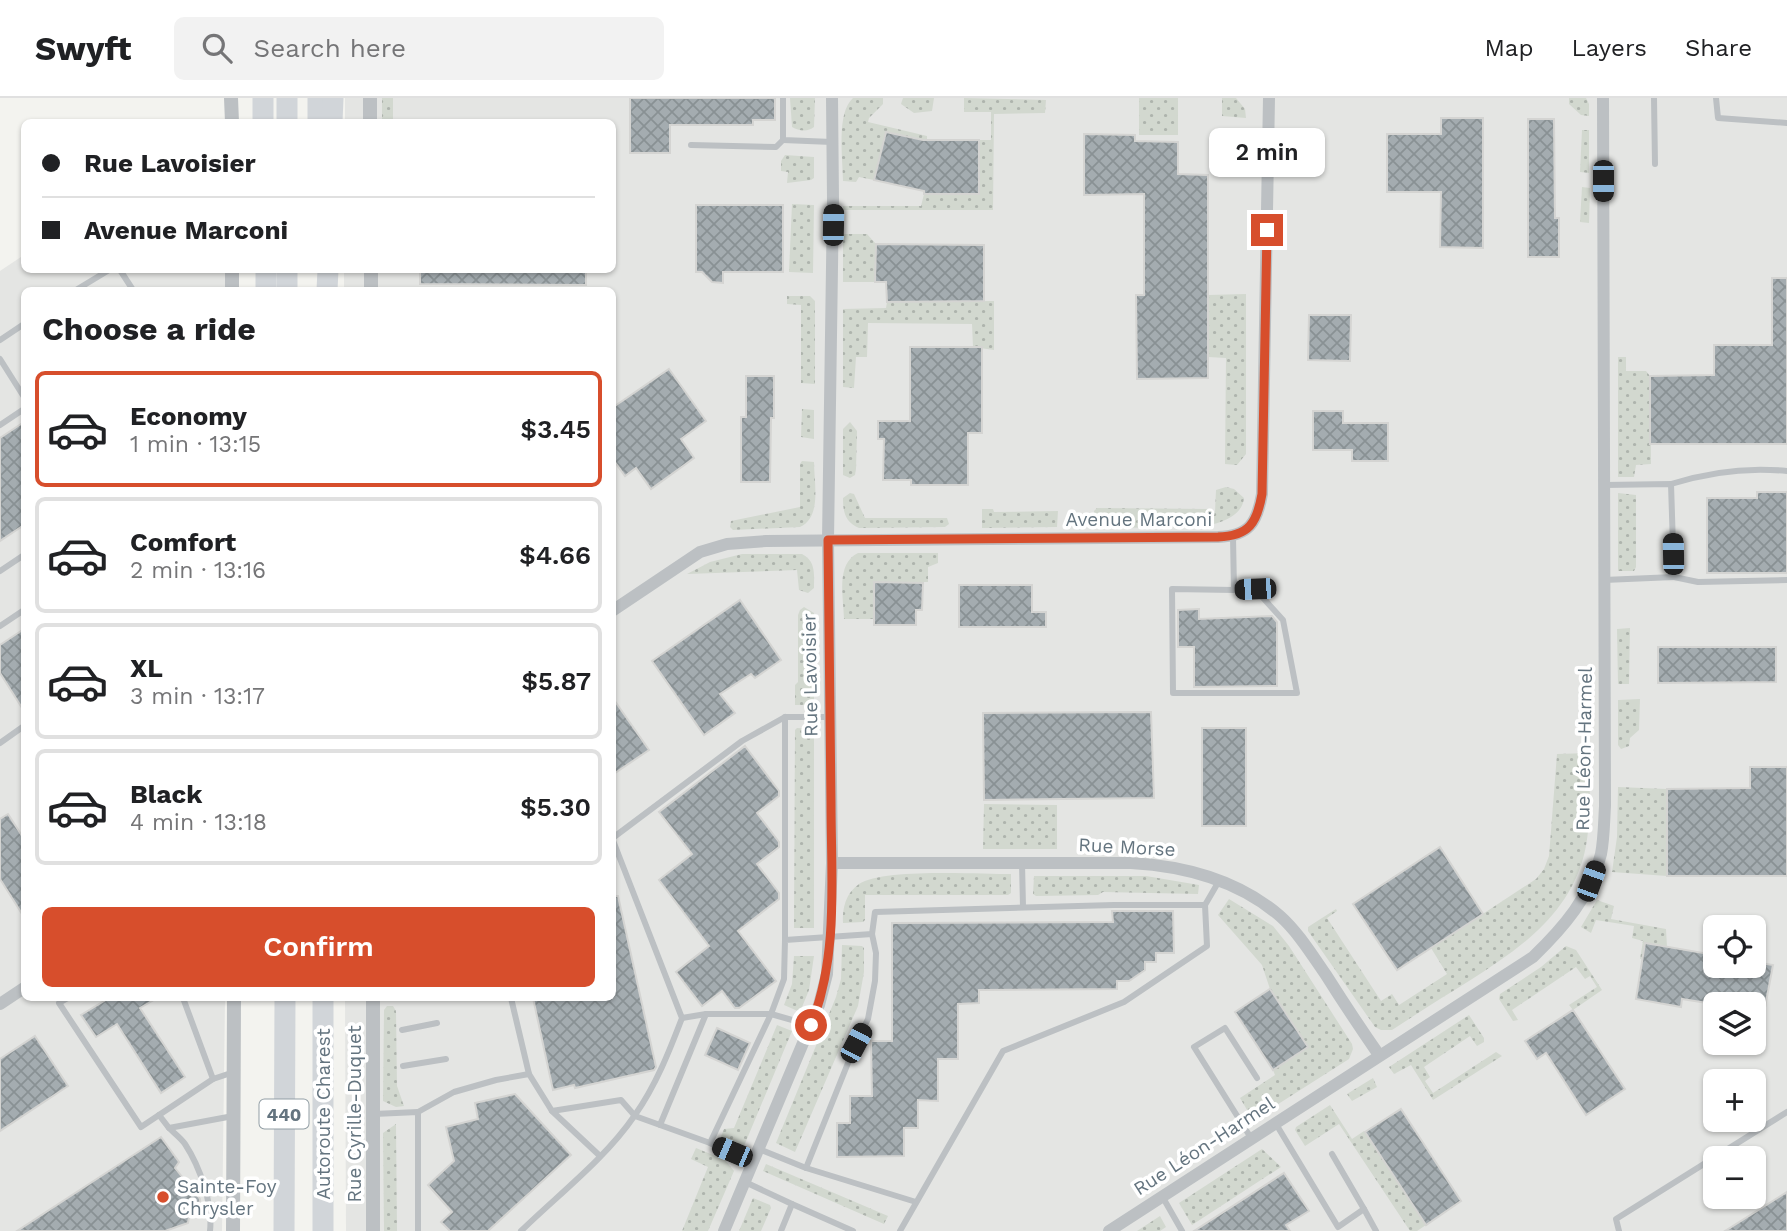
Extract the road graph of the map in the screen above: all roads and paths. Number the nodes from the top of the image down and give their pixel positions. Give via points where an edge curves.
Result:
1 (232, 98) edge
2 (263, 98) edge
3 (287, 98) edge
4 (318, 98) edge
5 (333, 98) edge
6 (370, 98) edge
7 (783, 98) edge
8 (832, 98) edge
9 (1269, 98) edge
10 (1602, 98) edge
11 (1654, 98) edge
12 (1716, 98) edge
13 (232, 119) edge
14 (263, 119) edge
15 (287, 119) edge
16 (318, 119) edge
17 (332, 119) edge
18 (370, 119) edge
19 (1787, 123) edge
20 (783, 140) junction
21 (832, 142) junction
22 (691, 145) dead end
23 (1655, 164) dead end
24 (104, 273) edge
25 (81, 287) edge
26 (21, 326) edge
27 (0, 340) edge
28 (0, 359) edge
29 (21, 392) edge
30 (21, 411) edge
31 (0, 425) edge
32 (1787, 471) edge
33 (1671, 484) junction
34 (1604, 485) junction
35 (1233, 537) junction
36 (828, 540) junction
37 (21, 557) edge
38 (0, 571) edge
39 (1674, 577) junction
40 (1604, 580) junction
41 (1787, 580) edge
42 (1234, 590) junction
43 (616, 608) edge
44 (21, 612) edge
45 (0, 626) edge
46 (785, 717) junction
47 (830, 717) junction
48 (21, 728) edge
49 (0, 743) edge
50 (616, 835) edge
51 (616, 845) edge
52 (832, 863) junction
53 (1022, 863) junction
54 (1219, 881) junction
55 (1205, 905) junction
56 (1023, 908) junction
57 (872, 934) junction
58 (830, 936) junction
59 (785, 940) junction
60 (21, 990) edge
61 (58, 1001) edge
62 (184, 1001) edge
63 (234, 1001) edge
64 (285, 1001) edge
65 (323, 1001) edge
66 (376, 1001) edge
67 (512, 1001) edge
68 (0, 1004) edge
69 (706, 1014) junction
70 (771, 1014) junction
71 (682, 1018) junction
72 (437, 1023) dead end
73 (811, 1025) junction
74 (402, 1030) dead end
75 (1379, 1055) junction
76 (446, 1059) dead end
77 (403, 1066) dead end
78 (234, 1072) junction
79 (529, 1074) junction
80 (1257, 1078) dead end
81 (213, 1079) junction
82 (552, 1111) junction
83 (418, 1112) junction
84 (1787, 1112) edge
85 (373, 1114) junction
86 (159, 1115) junction
87 (233, 1116) junction
88 (635, 1116) junction
89 (1275, 1123) junction
90 (660, 1125) junction
91 (169, 1128) junction
92 (1251, 1138) junction
93 (710, 1143) junction
94 (759, 1149) junction
95 (1332, 1154) dead end
96 (600, 1156) junction
97 (752, 1164) junction
98 (806, 1168) junction
99 (745, 1182) junction
100 (1162, 1196) junction
101 (916, 1202) junction
102 (792, 1204) junction
103 (1364, 1209) junction
104 (209, 1231) edge
105 (233, 1231) edge
106 (284, 1231) edge
107 (323, 1231) edge
108 (373, 1231) edge
109 (418, 1231) edge
110 (521, 1231) edge
111 (724, 1231) edge
112 (780, 1231) edge
113 (853, 1231) edge
114 (900, 1231) edge
115 (1109, 1231) edge
116 (1182, 1231) edge
117 (1376, 1231) edge
118 (1619, 1231) edge

1 - 13 street
2 - 14 highway
3 - 15 highway
4 - 16 highway
5 - 17 highway
6 - 18 street
7 - 20 lane
8 - 21 street, Rue Lavoisier
9 - 35 street, Avenue Marconi via 1262,494 1253,524
10 - 34 street, Rue Léon-Harmel
11 - 23 lane
12 - 19 lane via 1718,118
20 - 21 lane
20 - 22 lane via 776,148
21 - 36 street, Rue Lavoisier
24 - 25 lane
26 - 27 lane
28 - 29 lane
30 - 31 lane
32 - 33 lane via 1699,475
33 - 34 lane
33 - 39 lane
34 - 40 street, Rue Léon-Harmel
35 - 36 street, Avenue Marconi
35 - 42 lane
36 - 43 street, Avenue Marconi via 727,544 700,552
36 - 47 street, Rue Lavoisier
37 - 38 lane
39 - 40 lane
39 - 41 lane via 1698,582
40 - 75 street, Rue Léon-Harmel via 1605,806 1601,854 1591,881 1559,932 1533,957
42 - 42 lane via 1172,589 1173,694 1297,692 1283,620 1255,589
44 - 45 lane
46 - 47 lane
46 - 50 lane via 741,741
46 - 59 lane
47 - 52 street, Rue Lavoisier
48 - 49 lane
51 - 71 lane
52 - 53 street, Rue Morse
52 - 58 street, Rue Lavoisier
53 - 54 street, Rue Morse via 1168,865
53 - 56 lane
54 - 55 lane
54 - 75 street, Rue Morse via 1241,889 1280,916 1309,950
55 - 56 lane
55 - 101 lane via 1207,946 1124,1002 1003,1051
56 - 57 lane via 875,912
57 - 58 lane
57 - 98 lane via 875,981 868,1019
58 - 59 lane
58 - 73 street, Rue Lavoisier via 827,974
59 - 70 lane via 784,979
60 - 68 street
61 - 86 lane via 141,1127
62 - 81 lane
63 - 78 street
64 - 106 highway, Autoroute Charest / 440
65 - 107 highway, Autoroute Charest / 440
66 - 85 street, Rue Cyrille-Duquet
67 - 79 lane
69 - 70 lane
69 - 71 lane
69 - 90 lane
70 - 73 lane
70 - 93 lane
71 - 88 lane via 662,1071
72 - 74 lane
73 - 94 street, Rue Lavoisier
75 - 89 street, Rue Léon-Harmel
76 - 77 lane
78 - 81 lane
78 - 87 street
79 - 82 lane
79 - 83 lane via 454,1092
80 - 92 lane via 1225,1028 1194,1047
81 - 86 lane
82 - 88 lane via 621,1100
82 - 96 lane
83 - 85 lane
83 - 109 lane
84 - 118 lane via 1616,1219
85 - 108 street, Rue Cyrille-Duquet
86 - 91 lane
87 - 91 lane
87 - 105 street
88 - 90 lane
88 - 96 lane
89 - 92 street, Rue Léon-Harmel
89 - 103 lane via 1338,1227
90 - 93 lane
91 - 104 lane via 185,1142 204,1187
92 - 100 street, Rue Léon-Harmel
93 - 97 lane
94 - 97 street, Rue Lavoisier
94 - 98 lane
95 - 103 lane
96 - 110 lane
97 - 99 street, Rue Lavoisier
98 - 101 lane
99 - 102 lane
99 - 111 street, Rue Lavoisier
100 - 115 street, Rue Léon-Harmel
100 - 116 lane
101 - 114 lane
102 - 112 lane
102 - 113 lane
103 - 117 lane

